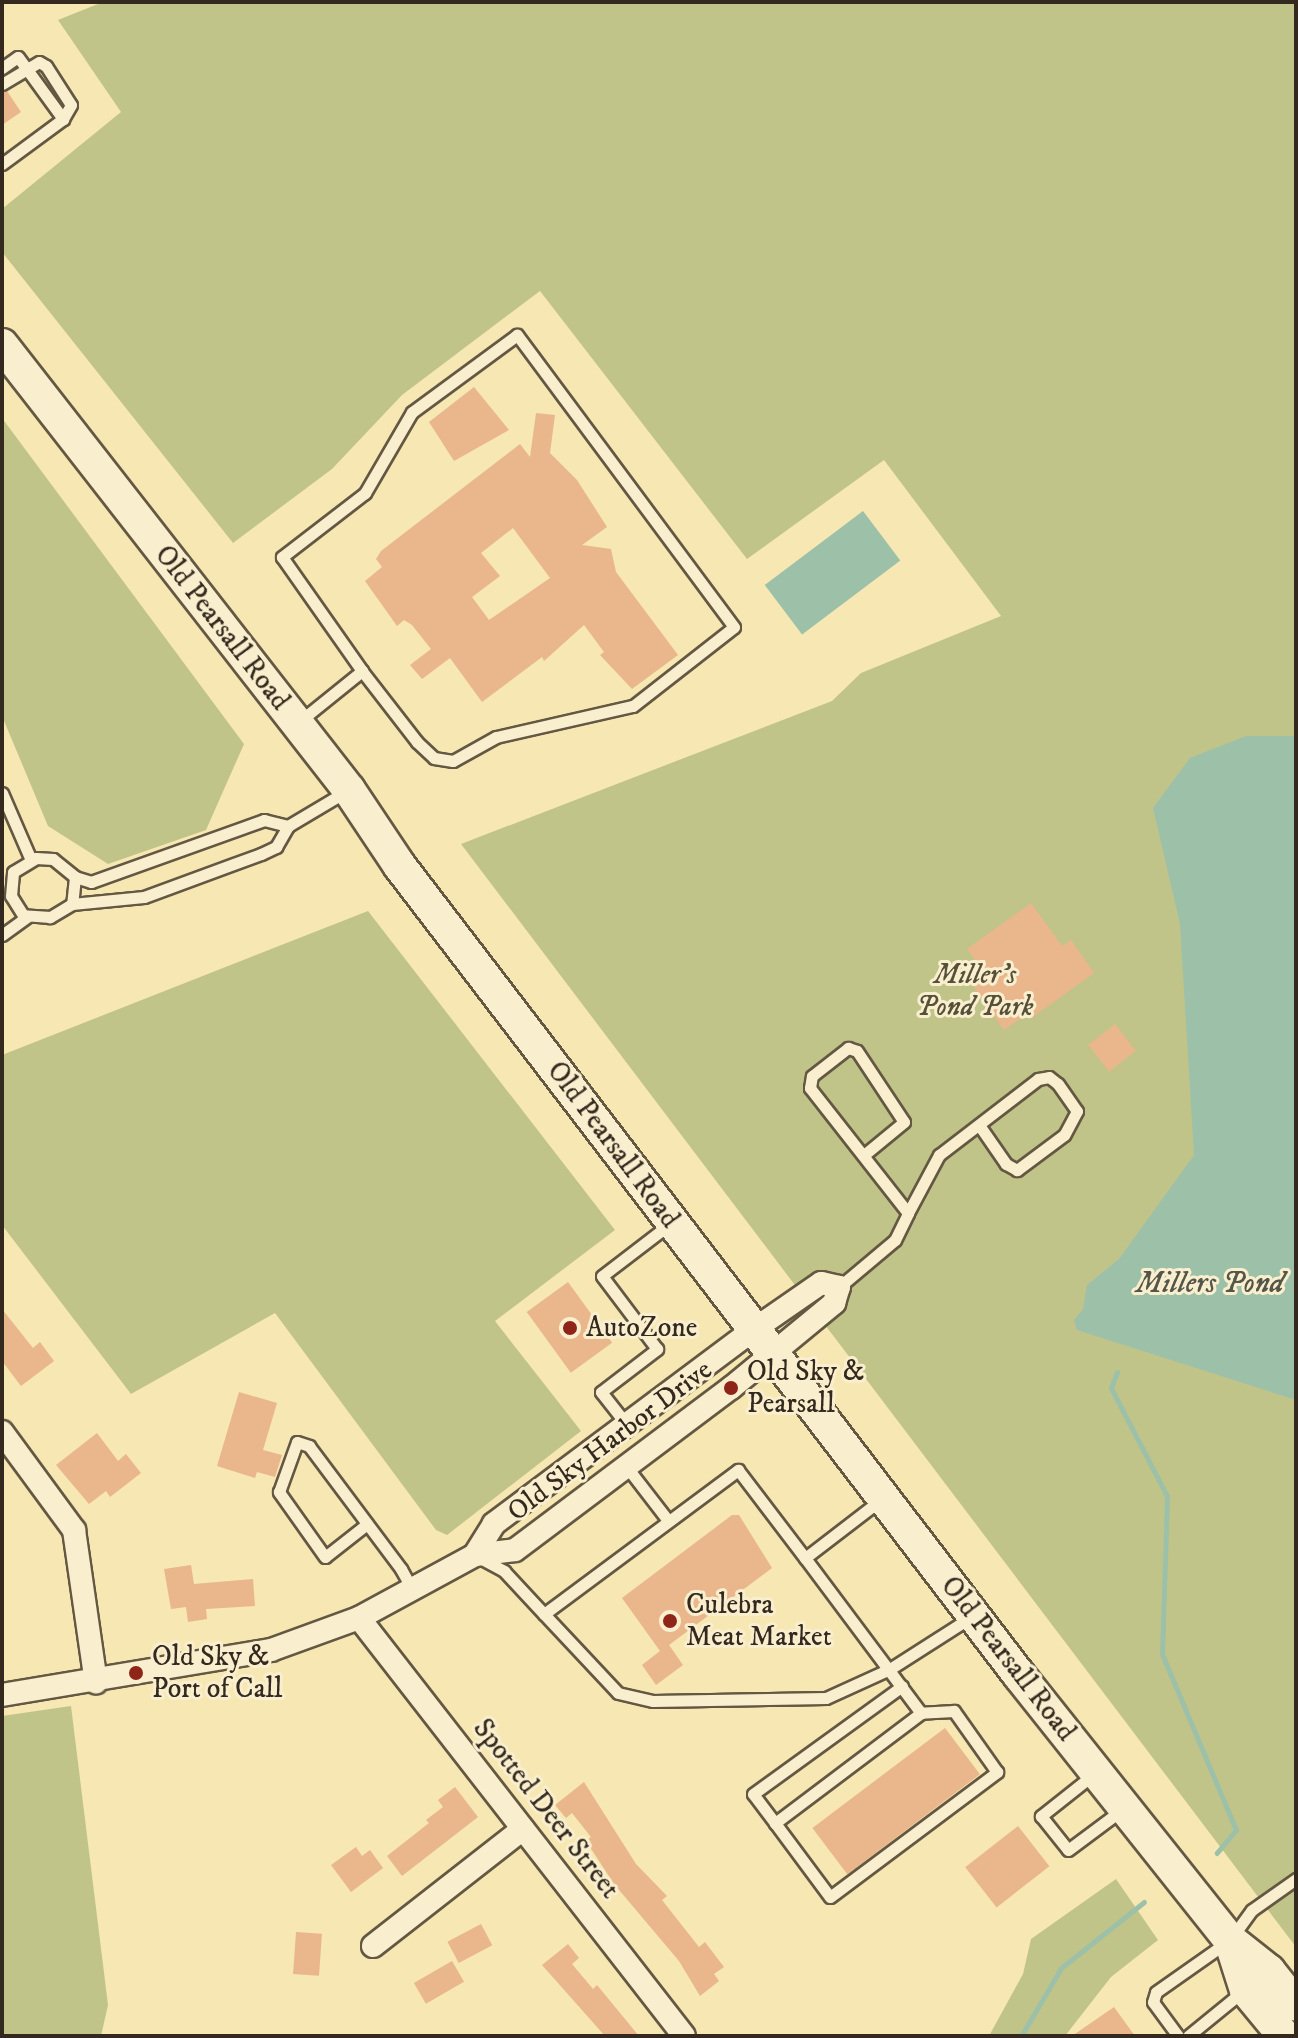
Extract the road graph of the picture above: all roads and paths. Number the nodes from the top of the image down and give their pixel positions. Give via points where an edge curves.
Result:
1 (2, 68) edge
2 (27, 68) junction
3 (2, 84) edge
4 (63, 119) junction
5 (2, 164) edge
6 (2, 345) edge
7 (362, 671) junction
8 (297, 724) junction
9 (349, 790) junction
10 (2, 793) edge
11 (288, 826) junction
12 (31, 860) junction
13 (75, 877) junction
14 (72, 904) junction
15 (28, 916) junction
16 (2, 935) edge
17 (979, 1125) junction
18 (865, 1154) junction
19 (908, 1213) junction
20 (672, 1223) junction
21 (839, 1287) joint
22 (762, 1342) junction
23 (627, 1425) junction
24 (5, 1440) edge
25 (626, 1466) junction
26 (883, 1498) junction
27 (667, 1519) junction
28 (367, 1524) junction
29 (475, 1555) junction
30 (805, 1558) junction
31 (413, 1591) junction
32 (544, 1614) junction
33 (974, 1616) junction
34 (359, 1618) junction
35 (890, 1669) junction
36 (96, 1682) junction
37 (902, 1686) junction
38 (2, 1695) edge
39 (921, 1713) junction
40 (1097, 1772) junction
41 (1126, 1807) junction
42 (775, 1823) junction
43 (523, 1829) junction
44 (1296, 1879) edge
45 (1230, 1940) junction
46 (373, 1946) dead end
47 (1246, 1990) junction
48 (1296, 2005) edge
49 (684, 2036) edge
50 (1178, 2036) edge
51 (1188, 2036) edge
52 (1284, 2036) edge

1 - 2 lane via 18,57
2 - 3 lane
2 - 4 lane
2 - 4 lane via 39,62 63,87 71,105
4 - 5 lane
6 - 8 main road, Old Pearsall Road
7 - 7 lane via 417,742 434,758 453,761 496,737 633,706 734,627 517,335 412,412 365,493 282,557
7 - 8 lane
8 - 9 main road, Old Pearsall Road
9 - 11 lane
9 - 20 main road, Old Pearsall Road via 399,865
10 - 12 lane
11 - 13 lane via 264,820 91,882
11 - 14 lane via 276,847 240,863 144,897
12 - 13 lane via 53,859
12 - 15 lane via 13,872 9,882 15,903
13 - 14 lane
14 - 15 lane via 50,917
15 - 16 lane
17 - 17 lane via 1038,1079 1049,1077 1077,1111 1064,1135 1017,1170 1006,1164
17 - 19 lane via 939,1155
18 - 18 lane via 810,1088 812,1076 848,1048 857,1051 904,1122
18 - 19 lane
19 - 21 lane via 895,1240
20 - 22 main road, Old Pearsall Road
20 - 23 lane via 602,1276 657,1349 601,1392
21 - 22 street via 834,1303
22 - 23 street, Old Sky Harbor Drive
22 - 25 street, Old Sky Harbor Drive
22 - 26 main road, Old Pearsall Road
23 - 29 street, Old Sky Harbor Drive via 494,1524
24 - 36 street via 74,1530
25 - 27 lane
25 - 29 street, Old Sky Harbor Drive via 515,1550
26 - 30 lane
26 - 33 main road, Old Pearsall Road
27 - 30 lane via 738,1470
27 - 32 lane
28 - 28 lane via 309,1446 297,1442 279,1492 325,1557
28 - 31 lane
29 - 31 street, Old Sky Harbor Drive
29 - 32 lane via 504,1571
30 - 35 lane
31 - 34 street, Old Sky Harbor Drive
32 - 35 lane via 618,1693 653,1701 826,1698
33 - 35 lane
33 - 40 main road, Old Pearsall Road
34 - 36 street, Old Sky Harbor Drive via 271,1650
34 - 43 street, Spotted Deer Street
35 - 37 lane
36 - 38 street, Old Sky Harbor Drive
37 - 39 lane
37 - 42 lane via 753,1794
39 - 42 lane
39 - 42 lane via 954,1711 997,1772 830,1897
40 - 41 main road, Old Pearsall Road
40 - 41 lane via 1041,1816 1068,1850
41 - 45 main road, Old Pearsall Road
43 - 46 street
43 - 49 street, Spotted Deer Street
44 - 45 lane via 1252,1910
45 - 47 main road, Old Pearsall Road
45 - 48 main road, Old Pearsall Road via 1269,1971
45 - 50 lane via 1156,1992 1153,2002
47 - 51 lane
47 - 52 main road, Old Pearsall Road

